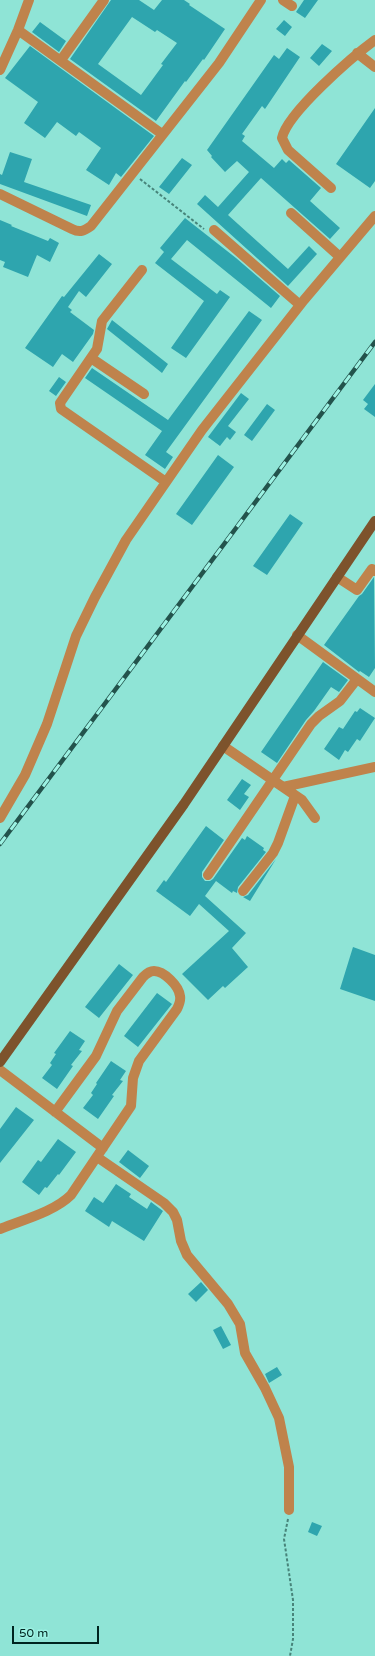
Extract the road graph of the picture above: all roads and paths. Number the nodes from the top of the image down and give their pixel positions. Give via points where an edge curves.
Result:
1 (29, 0) edge
2 (104, 0) edge
3 (261, 0) edge
4 (283, 0) edge
5 (292, 6) dead end
6 (18, 30) junction
7 (375, 40) edge
8 (357, 53) junction
9 (62, 60) junction
10 (375, 67) edge
11 (0, 70) edge
12 (162, 134) junction
13 (133, 173) junction
14 (331, 188) dead end
15 (0, 194) edge
16 (291, 213) dead end
17 (375, 216) edge
18 (214, 230) joint
19 (340, 257) junction
20 (142, 270) dead end
21 (300, 305) junction
22 (91, 358) junction
23 (144, 394) dead end
24 (166, 482) junction
25 (374, 524) edge
26 (375, 571) edge
27 (337, 577) junction
28 (297, 635) junction
29 (357, 679) junction
30 (375, 692) edge
31 (223, 746) junction
32 (375, 767) edge
33 (272, 779) junction
34 (283, 787) junction
35 (295, 796) junction
36 (0, 818) edge
37 (315, 818) dead end
38 (208, 875) dead end
39 (243, 891) dead end
40 (0, 1062) edge
41 (0, 1070) edge
42 (55, 1112) junction
43 (100, 1152) junction
44 (0, 1229) edge
45 (290, 1510) joint
46 (290, 1656) edge

1 - 6 street
2 - 9 street
3 - 12 street via 219,63
4 - 5 street
6 - 9 street
6 - 11 street
7 - 8 street
8 - 10 street
8 - 14 street via 309,100 283,131 282,138 288,150
9 - 12 street
12 - 13 street
13 - 15 street via 91,226 78,232
13 - 18 path via 208,232
16 - 19 street
17 - 19 street
18 - 21 street
19 - 21 street
20 - 22 street via 102,321 97,349
21 - 24 street via 202,430
22 - 23 street
22 - 24 street via 60,403 62,409
24 - 36 street via 126,540 94,597 76,636 47,724 26,775
25 - 27 main road
26 - 27 street via 372,569 357,590
27 - 28 main road
28 - 29 street
28 - 31 main road
29 - 30 street
29 - 33 street via 340,701 311,724
31 - 33 street
31 - 40 main road
32 - 34 street
33 - 34 street
33 - 38 street
34 - 35 street
35 - 37 street via 302,800
35 - 39 street via 273,854
41 - 42 street
42 - 43 street
42 - 43 street via 96,1056 117,1011 143,977 154,971 166,977 178,990 180,997 177,1009 139,1061 133,1078 131,1106
43 - 44 street via 66,1201
43 - 45 street via 173,1212 187,1255 228,1304 240,1324 245,1353 279,1418 289,1467
45 - 46 path via 284,1539 293,1600 293,1639

